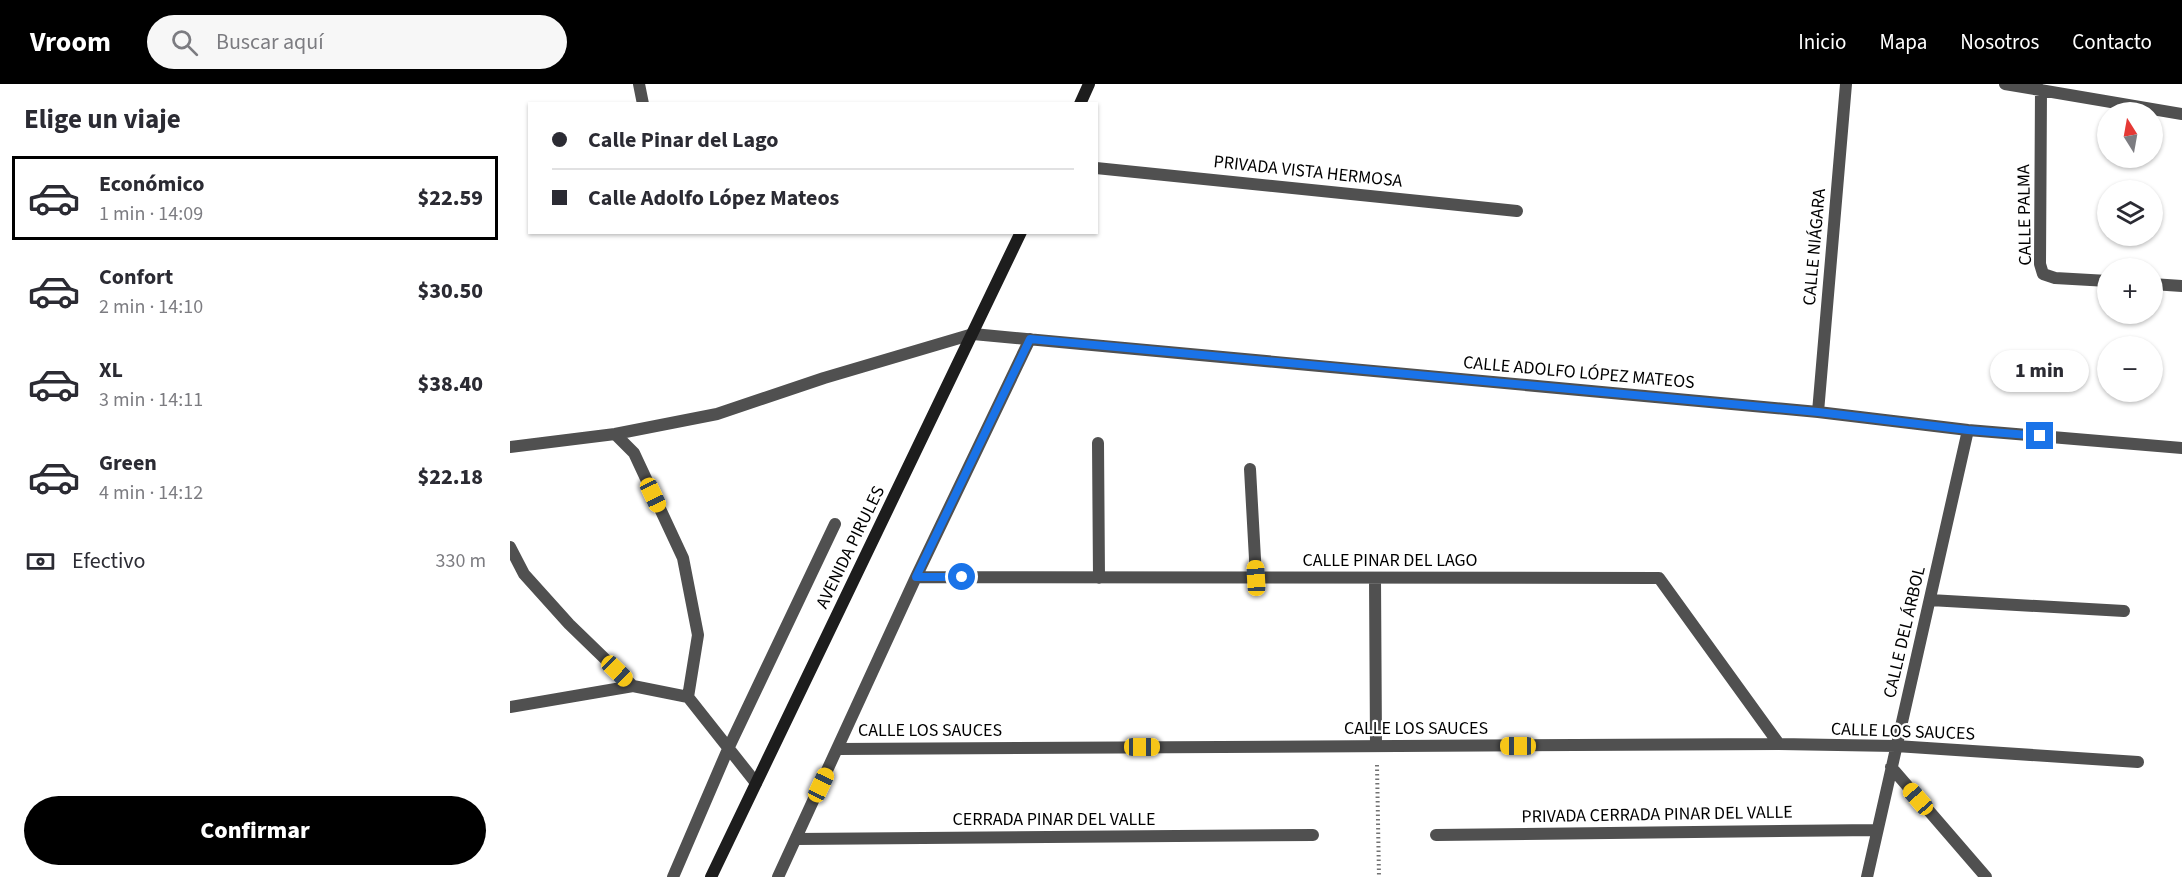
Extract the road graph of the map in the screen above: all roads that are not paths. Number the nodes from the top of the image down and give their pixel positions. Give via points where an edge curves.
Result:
1 (639, 84) edge
2 (1089, 84) edge
3 (1846, 84) edge
4 (2005, 84) edge
5 (2041, 90) junction
6 (643, 102) edge
7 (1081, 102) edge
8 (2182, 114) edge
9 (1098, 168) edge
10 (1517, 211) dead end
11 (1020, 234) edge
12 (2097, 280) edge
13 (2163, 285) edge
14 (2182, 286) edge
15 (973, 334) junction
16 (1030, 339) junction
17 (1818, 412) junction
18 (1968, 430) junction
19 (615, 434) junction
20 (1098, 443) dead end
21 (510, 447) edge
22 (2182, 448) edge
23 (1250, 469) dead end
24 (835, 524) dead end
25 (510, 547) edge
26 (916, 577) junction
27 (1099, 578) junction
28 (1256, 578) junction
29 (1375, 578) junction
30 (1930, 600) junction
31 (2124, 610) dead end
32 (633, 686) junction
33 (688, 697) junction
34 (510, 707) edge
35 (1779, 744) junction
36 (1376, 746) junction
37 (1896, 747) junction
38 (838, 748) junction
39 (728, 749) junction
40 (2138, 762) dead end
41 (1892, 767) junction
42 (756, 783) junction
43 (1877, 830) junction
44 (1436, 834) dead end
45 (1312, 835) dead end
46 (796, 839) junction
47 (673, 877) edge
48 (711, 877) edge
49 (778, 877) edge
50 (1867, 877) edge
51 (1986, 877) edge

1 - 6 street
2 - 7 street
3 - 17 street, CALLE NIÁGARA
4 - 5 street
5 - 8 street
5 - 12 street, CALLE PALMA via 2040,264 2043,274 2055,278
9 - 10 street, PRIVADA VISTA HERMOSA
11 - 15 street, AVENIDA PIRULES
13 - 14 street
15 - 16 street, CALLE ADOLFO LÓPEZ MATEOS
15 - 19 street via 717,414
15 - 42 street, AVENIDA PIRULES
16 - 17 street, CALLE ADOLFO LÓPEZ MATEOS
16 - 26 street
17 - 18 street, CALLE ADOLFO LÓPEZ MATEOS
18 - 22 street, CALLE ADOLFO LÓPEZ MATEOS
18 - 30 street, CALLE DEL ÁRBOL
19 - 21 street
19 - 33 street via 634,453 683,558 698,635
20 - 27 street
23 - 28 street
24 - 39 street
25 - 32 street via 524,574
26 - 27 street, CALLE PINAR DEL LAGO
26 - 38 street
27 - 28 street, CALLE PINAR DEL LAGO
28 - 29 street, CALLE PINAR DEL LAGO
29 - 35 street, CALLE PINAR DEL LAGO via 1659,578
29 - 36 street
30 - 31 street
30 - 37 street, CALLE DEL ÁRBOL
32 - 33 street
32 - 34 street
33 - 39 street
35 - 36 street, CALLE LOS SAUCES
35 - 37 street, CALLE LOS SAUCES
36 - 38 street, CALLE LOS SAUCES
37 - 40 street, CALLE LOS SAUCES
37 - 41 street, CALLE DEL ÁRBOL
38 - 46 street
39 - 42 street
39 - 47 street
41 - 43 street, CALLE DEL ÁRBOL
41 - 51 street
42 - 48 street, AVENIDA PIRULES
43 - 44 street, PRIVADA CERRADA PINAR DEL VALLE
43 - 50 street, CALLE DEL ÁRBOL
45 - 46 street, CERRADA PINAR DEL VALLE
46 - 49 street

